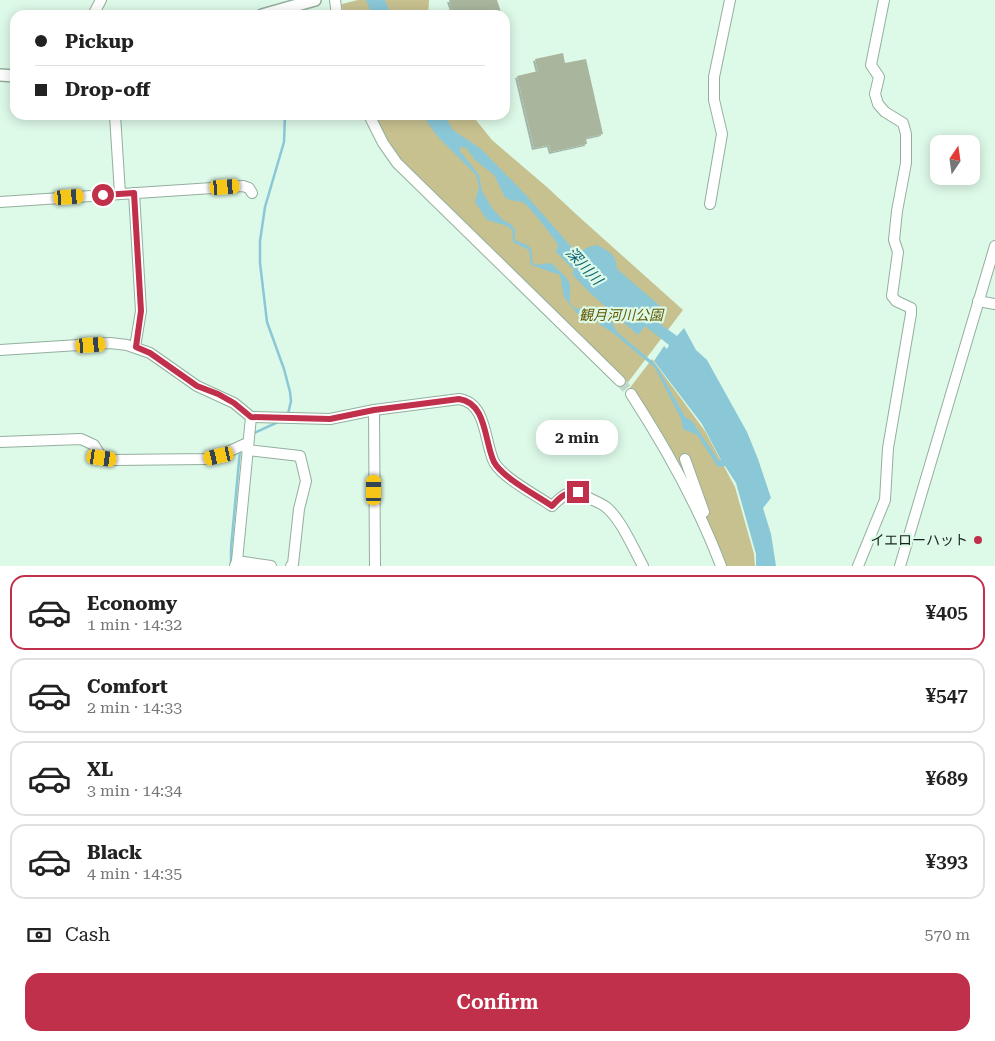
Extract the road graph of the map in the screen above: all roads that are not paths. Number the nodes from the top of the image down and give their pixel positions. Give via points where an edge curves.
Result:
1 (315, 0) edge
2 (730, 0) edge
3 (884, 0) edge
4 (280, 10) edge
5 (115, 120) edge
6 (372, 120) edge
7 (252, 192) dead end
8 (134, 193) junction
9 (120, 194) junction
10 (0, 202) edge
11 (710, 204) dead end
12 (995, 246) edge
13 (978, 301) junction
14 (995, 304) edge
15 (136, 347) junction
16 (0, 350) edge
17 (620, 381) tunnel mouth
18 (632, 394) tunnel mouth
19 (374, 410) junction
20 (251, 417) junction
21 (0, 442) edge
22 (248, 448) junction
23 (685, 459) dead end
24 (705, 527) junction
25 (236, 563) edge
26 (272, 566) edge
27 (291, 566) edge
28 (375, 566) edge
29 (643, 566) edge
30 (721, 566) edge
31 (858, 566) edge
32 (900, 566) edge

1 - 4 street
2 - 11 street via 714,77 714,100 722,134
3 - 31 street via 870,65 880,78 875,94 878,104 906,128 906,163 894,240 898,252 892,296 911,308 888,448 885,500
5 - 9 street
6 - 17 street via 397,163
7 - 8 street via 243,186
8 - 9 street
8 - 15 street via 141,311
9 - 10 street
12 - 13 street
13 - 14 street
13 - 32 street
15 - 16 street via 110,343
15 - 20 street via 197,386 234,403
18 - 24 street via 677,469
19 - 20 street via 330,419
19 - 28 street
19 - 29 street via 468,400 476,406 494,460 504,475 552,506 570,492 578,492 605,506 614,515
20 - 22 street
21 - 22 street via 81,439 94,445 102,458 115,460 206,459 245,444
22 - 25 street
22 - 27 street via 300,456 306,481
23 - 24 street via 706,518
24 - 30 street
25 - 26 street

